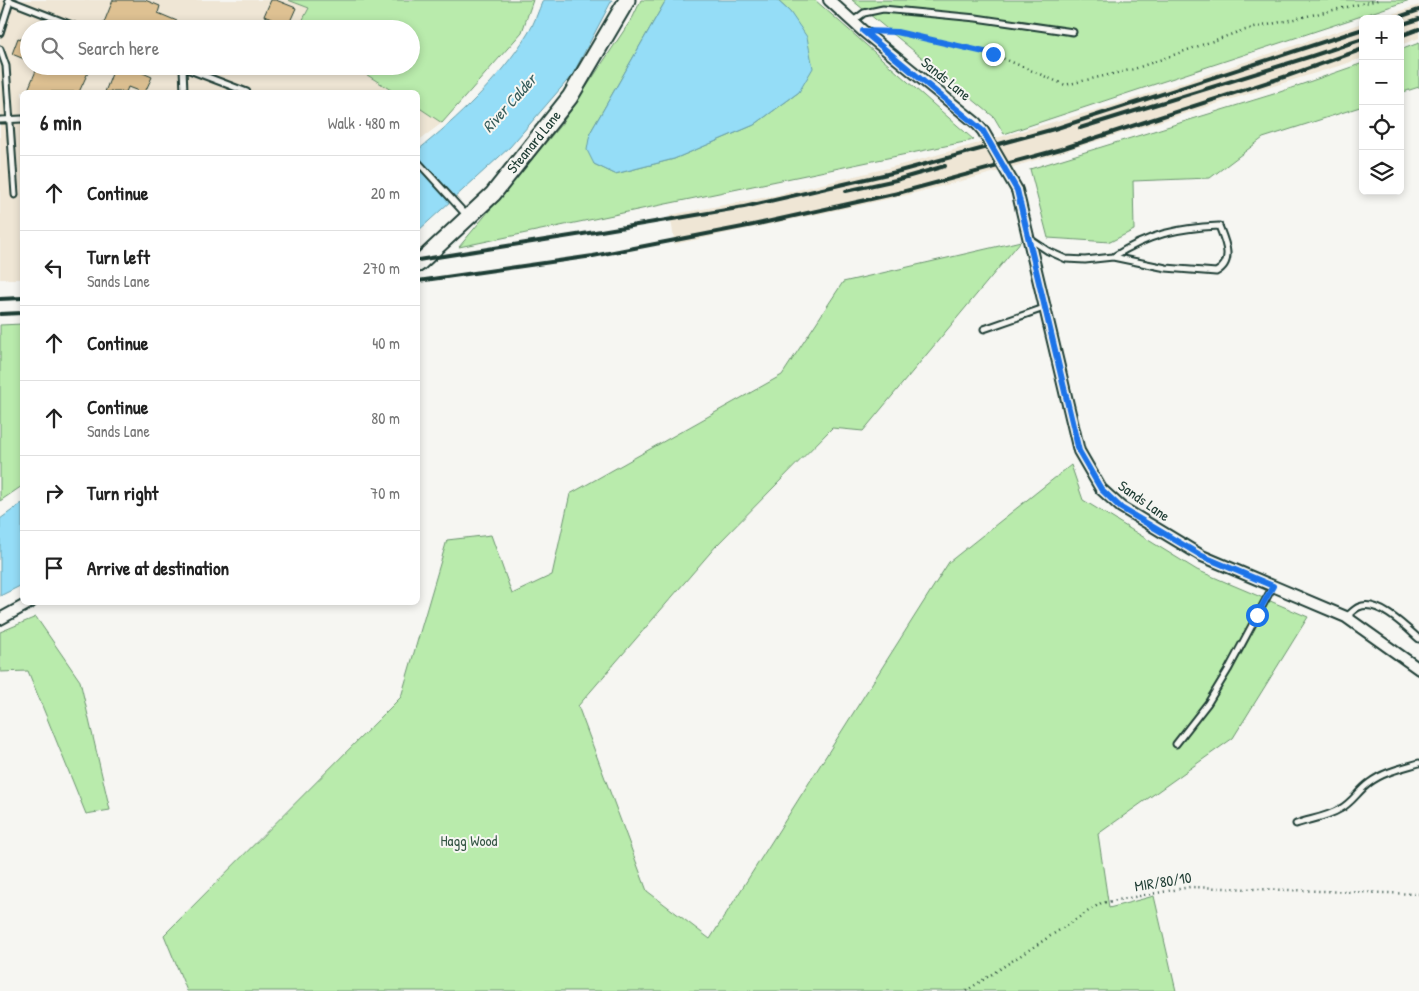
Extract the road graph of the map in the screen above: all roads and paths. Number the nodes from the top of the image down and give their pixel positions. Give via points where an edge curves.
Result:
1 (9, 0) edge
2 (627, 0) edge
3 (829, 0) edge
4 (1378, 0) edge
5 (59, 20) edge
6 (853, 21) junction
7 (863, 31) junction
8 (1073, 32) dead end
9 (0, 33) edge
10 (0, 49) edge
11 (182, 75) edge
12 (202, 75) edge
13 (184, 90) edge
14 (242, 90) edge
15 (20, 119) edge
16 (0, 120) edge
17 (10, 120) junction
18 (420, 164) edge
19 (14, 195) dead end
20 (464, 213) junction
21 (1027, 238) junction
22 (1113, 257) junction
23 (420, 262) edge
24 (1044, 308) junction
25 (984, 330) dead end
26 (1273, 586) junction
27 (25, 605) edge
28 (1346, 617) junction
29 (0, 618) edge
30 (1419, 639) edge
31 (1419, 669) edge
32 (1176, 744) dead end
33 (1419, 763) edge
34 (1296, 824) dead end
35 (1419, 894) edge
36 (966, 991) edge

1 - 5 lane
1 - 9 lane
2 - 20 street, Steanard Lane via 570,98 493,194
3 - 6 street, Sands Lane
4 - 7 path via 1241,31 1134,69 1064,85 993,54 897,32
6 - 7 street, Sands Lane
6 - 8 lane via 864,13 883,10 976,18
7 - 21 street, Sands Lane, bridge via 983,131 1017,190
10 - 17 lane via 6,66
11 - 13 lane
12 - 14 lane
15 - 17 lane
16 - 17 lane
17 - 19 lane
18 - 20 lane
20 - 23 street, Steanard Lane
21 - 22 lane via 1066,259
21 - 24 street, Sands Lane
22 - 22 lane via 1166,268 1216,272 1228,259 1226,241 1219,226 1170,231 1146,238
24 - 25 lane
24 - 26 street, Sands Lane via 1079,451 1101,489 1121,508 1202,556
26 - 28 street, Sands Lane
26 - 32 lane via 1208,703
27 - 29 street
28 - 30 lane via 1358,607 1368,605 1383,609
28 - 31 street, Sands Lane
33 - 34 lane via 1374,779 1352,801 1333,813
35 - 36 path, MIR/80/10 via 1190,887 1101,903

